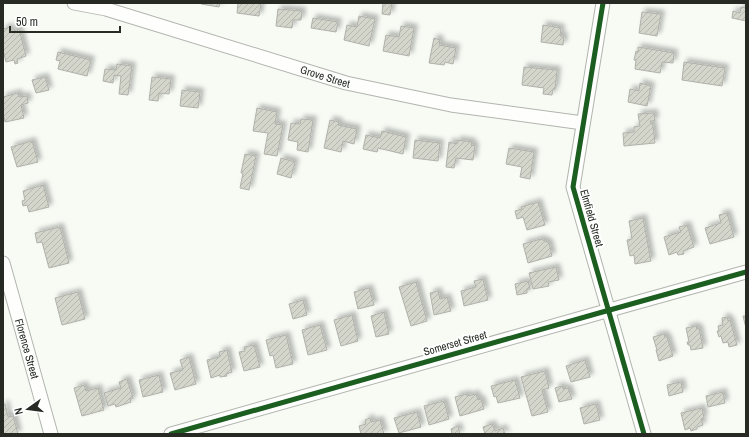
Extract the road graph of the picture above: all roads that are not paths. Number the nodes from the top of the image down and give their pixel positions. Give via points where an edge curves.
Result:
1 (74, 3) edge
2 (603, 3) edge
3 (583, 123) junction
4 (3, 264) edge
5 (746, 272) edge
6 (609, 310) junction
7 (52, 434) edge
8 (171, 434) edge
9 (644, 434) edge

1 - 3 street, Grove Street via 106,9 346,83 451,105
2 - 3 street, Elmfield Street
3 - 6 street, Elmfield Street via 573,187
4 - 7 street, Florence Street
5 - 6 street, Somerset Street
6 - 8 street, Somerset Street
6 - 9 street, Elmfield Street

